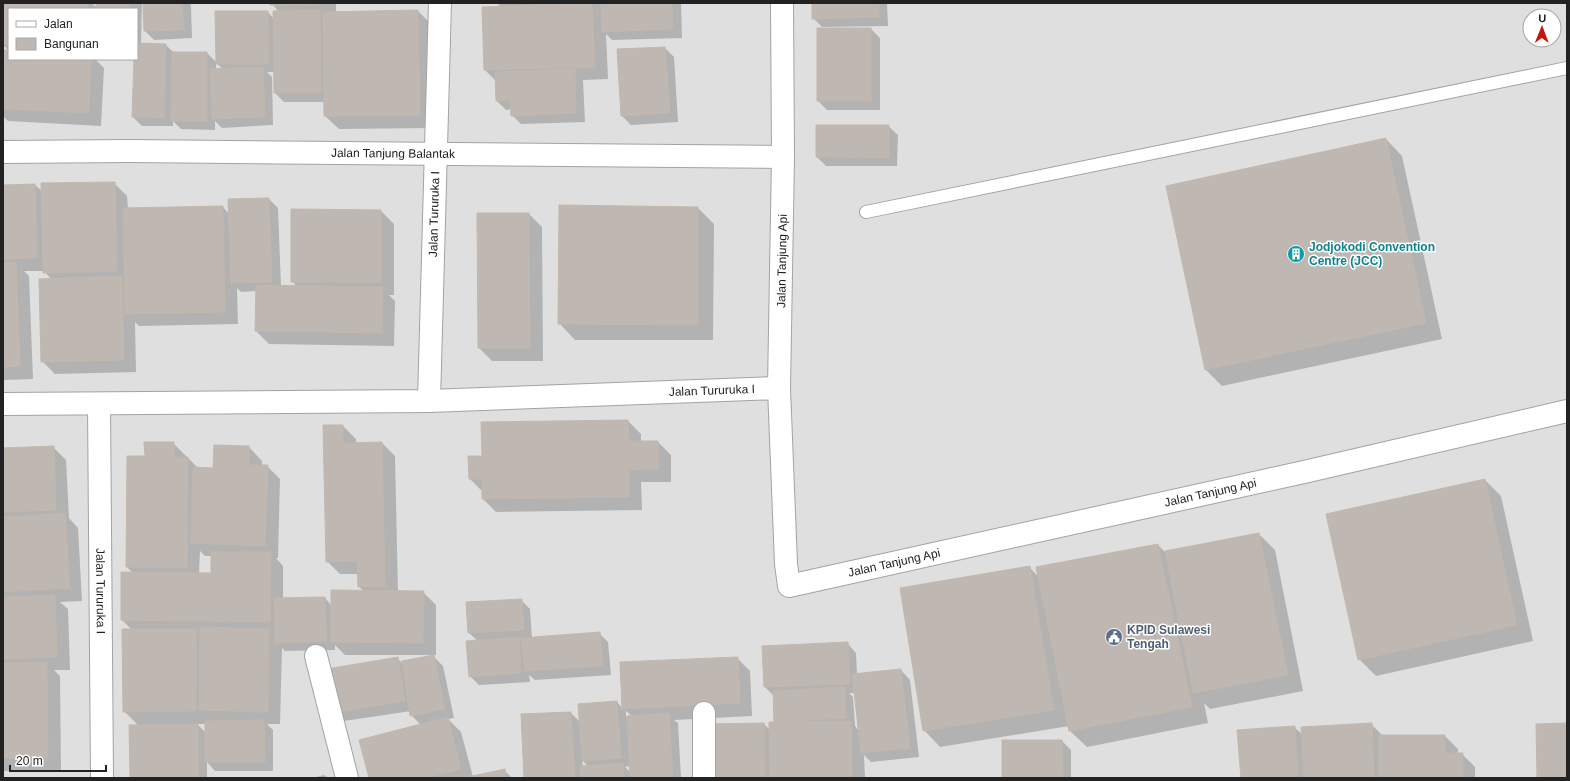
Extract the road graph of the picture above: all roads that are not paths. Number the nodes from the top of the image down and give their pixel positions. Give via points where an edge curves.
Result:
1 (440, 3) edge
2 (782, 3) edge
3 (1567, 68) edge
4 (3, 152) edge
5 (436, 154) junction
6 (783, 156) junction
7 (866, 212) dead end
8 (779, 388) junction
9 (429, 401) junction
10 (3, 404) edge
11 (99, 404) junction
12 (1567, 411) edge
13 (316, 656) dead end
14 (704, 713) dead end
15 (102, 778) edge
16 (347, 778) edge
17 (704, 778) edge

1 - 5 street, Jalan Tururuka I
2 - 6 street, Jalan Tanjung Api
3 - 7 lane
4 - 5 street, Jalan Tanjung Balantak
5 - 6 street, Jalan Tanjung Balantak
5 - 9 street, Jalan Tururuka I
6 - 8 street, Jalan Tanjung Api
8 - 9 street, Jalan Tururuka I
8 - 12 street, Jalan Tanjung Api via 789,586
9 - 11 street, Jalan Tururuka I
10 - 11 street, Jalan Tururuka I
11 - 15 street, Jalan Tururuka I
13 - 16 street
14 - 17 street

